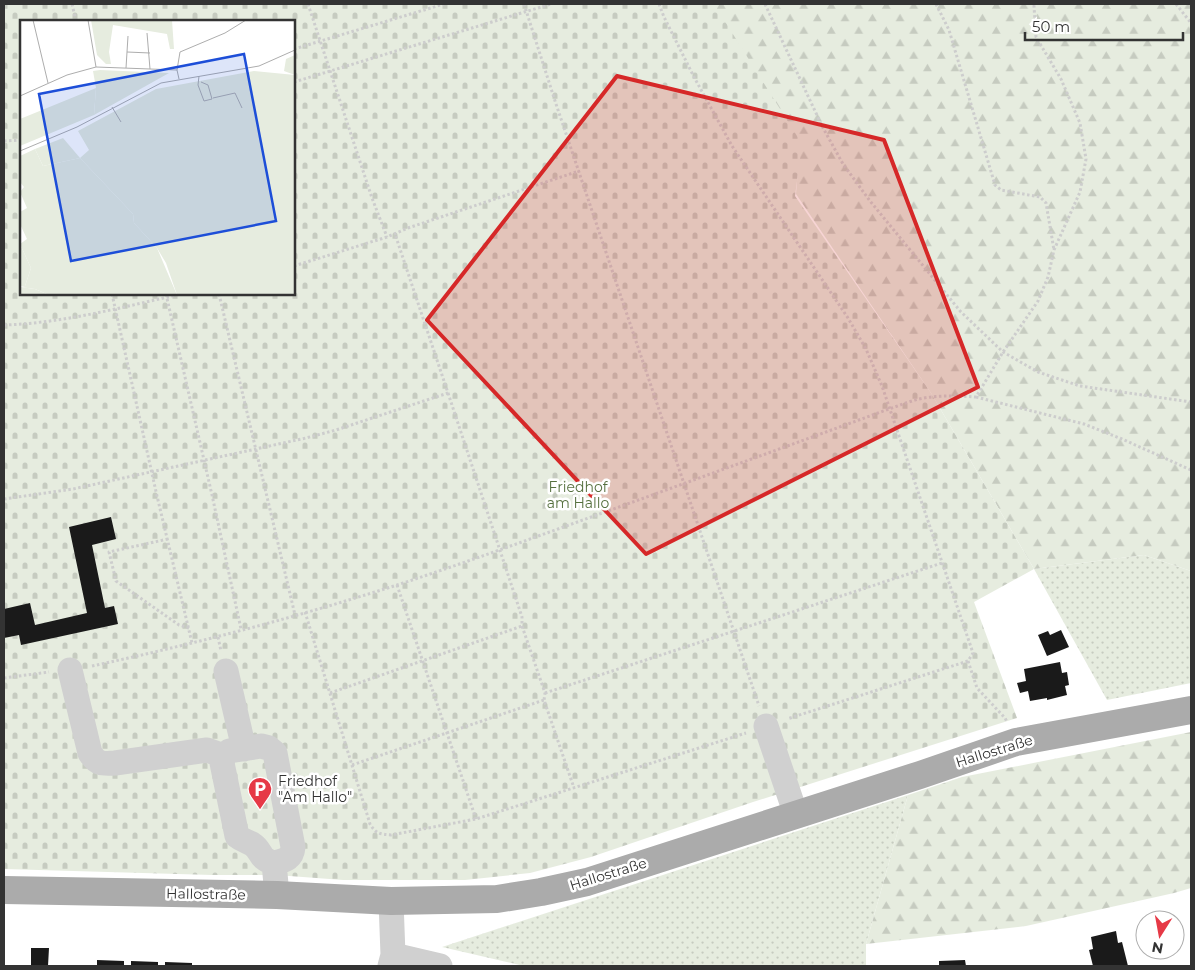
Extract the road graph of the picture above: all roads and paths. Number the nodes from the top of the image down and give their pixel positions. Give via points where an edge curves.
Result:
1 (72, 4) edge
2 (308, 4) edge
3 (444, 4) edge
4 (524, 4) edge
5 (551, 4) edge
6 (659, 4) edge
7 (765, 4) edge
8 (936, 4) edge
9 (1035, 4) edge
10 (1176, 4) edge
11 (526, 11) junction
12 (76, 20) edge
13 (1191, 23) edge
14 (320, 41) junction
15 (295, 49) edge
16 (330, 70) junction
17 (295, 82) edge
18 (20, 140) edge
19 (4, 141) edge
20 (579, 171) junction
21 (395, 234) junction
22 (387, 237) junction
23 (1054, 250) junction
24 (295, 266) edge
25 (112, 295) edge
26 (166, 295) edge
27 (220, 295) edge
28 (116, 309) junction
29 (4, 325) edge
30 (1003, 352) junction
31 (448, 393) junction
32 (976, 397) junction
33 (1191, 402) edge
34 (889, 409) junction
35 (256, 449) junction
36 (204, 461) junction
37 (1191, 470) edge
38 (152, 472) junction
39 (684, 483) junction
40 (4, 499) edge
41 (168, 539) junction
42 (500, 549) junction
43 (942, 563) junction
44 (397, 585) junction
45 (305, 612) junction
46 (295, 615) junction
47 (522, 626) junction
48 (189, 628) junction
49 (241, 630) junction
50 (734, 631) junction
51 (192, 643) junction
52 (422, 661) junction
53 (968, 661) junction
54 (70, 670) junction
55 (226, 671) dead end
56 (4, 678) edge
57 (330, 693) junction
58 (545, 693) junction
59 (544, 700) junction
60 (1191, 710) edge
61 (766, 726) junction
62 (447, 733) junction
63 (1016, 742) junction
64 (234, 752) junction
65 (352, 765) junction
66 (574, 788) junction
67 (796, 815) junction
68 (476, 819) junction
69 (274, 863) junction
70 (4, 890) edge
71 (277, 895) junction
72 (391, 901) junction
73 (391, 960) edge
74 (440, 966) edge

1 - 12 path
2 - 14 path
3 - 14 path
4 - 11 path
5 - 11 path
6 - 34 path via 732,146 866,349
7 - 30 path via 843,164 961,312
8 - 23 path via 949,30 995,185 1001,190 1040,197 1046,203
9 - 23 path via 1036,37 1061,79 1080,123 1086,158 1080,192
10 - 13 path
11 - 16 path
11 - 20 path
14 - 15 path
14 - 16 path
16 - 17 path
16 - 22 path
18 - 19 path
20 - 21 path
20 - 39 path
21 - 22 path
21 - 31 path
22 - 24 path
23 - 30 path via 1048,278 1038,301
25 - 28 path
26 - 28 path
26 - 36 path
27 - 35 path
28 - 29 path
28 - 38 path
30 - 32 path
30 - 33 path via 1038,372 1080,386
31 - 35 path via 336,430
31 - 42 path
32 - 34 path via 924,398
32 - 37 path via 1084,424
34 - 39 path
34 - 43 path
35 - 36 path
35 - 46 path
36 - 38 path
36 - 49 path
38 - 40 path via 74,489
38 - 41 path
39 - 42 path
39 - 50 path
41 - 48 path
41 - 48 path via 109,552 116,581 179,625
42 - 44 path
42 - 47 path
43 - 50 path
43 - 53 path via 973,653
44 - 45 path
44 - 52 path
45 - 46 path
45 - 57 path
46 - 49 path
47 - 52 path
47 - 58 path
48 - 51 path
49 - 51 path
50 - 58 path
50 - 61 path
51 - 54 path
52 - 57 path
52 - 62 path
53 - 61 path
53 - 63 path via 977,688 1006,718
54 - 56 path
54 - 64 street via 90,753 95,761 109,764 207,750
55 - 64 street
57 - 65 path
58 - 59 path
59 - 62 path
59 - 66 path
60 - 63 main road, Hallostraße
61 - 66 path
61 - 67 street
62 - 65 path
62 - 68 path
63 - 67 main road, Hallostraße
64 - 69 street via 222,763 237,836 252,844 261,857
64 - 69 street via 261,746 275,754 294,847 289,858
65 - 68 path via 370,824 382,834
66 - 68 path
67 - 72 main road, Hallostraße via 588,882 541,892 497,900
69 - 71 street
70 - 71 main road, Hallostraße
71 - 72 main road, Hallostraße
72 - 73 street
73 - 74 street

